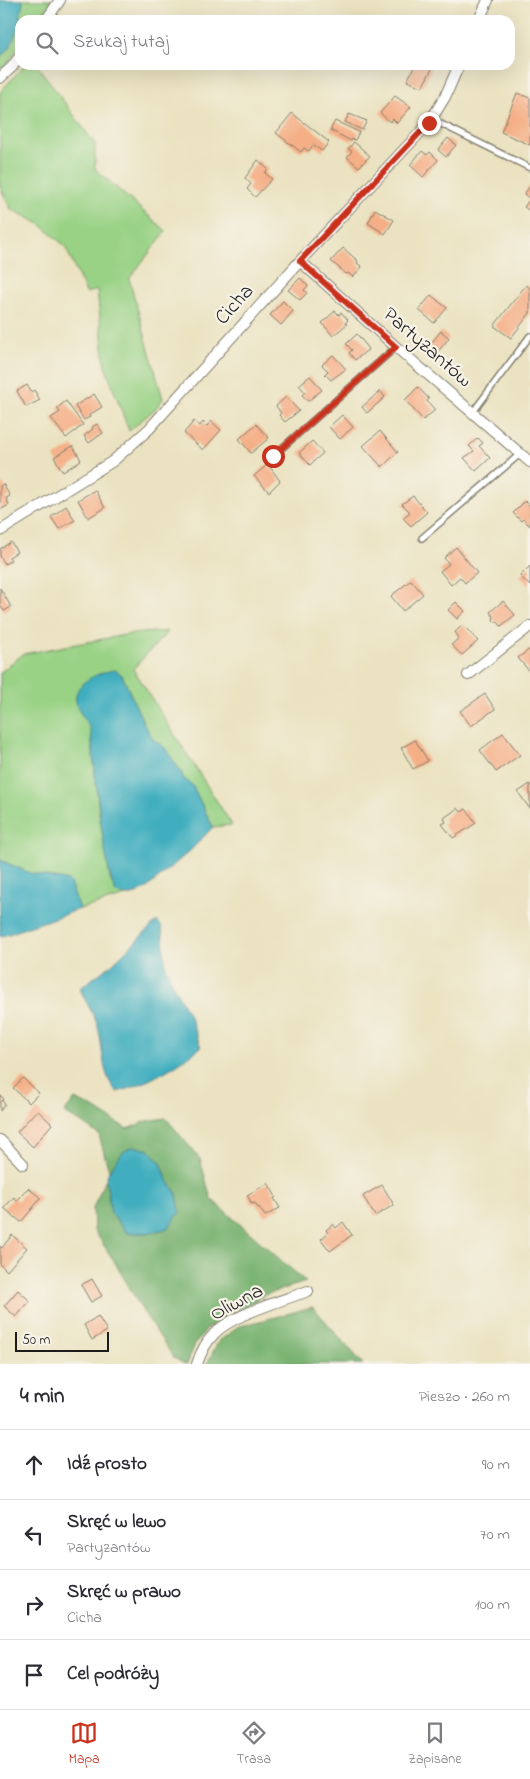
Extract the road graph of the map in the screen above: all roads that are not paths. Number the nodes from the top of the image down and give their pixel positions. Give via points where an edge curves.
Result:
1 (60, 0) edge
2 (488, 0) edge
3 (50, 15) edge
4 (481, 15) edge
5 (15, 63) edge
6 (457, 70) edge
7 (0, 78) edge
8 (431, 119) junction
9 (530, 168) edge
10 (300, 261) junction
11 (530, 336) edge
12 (396, 347) junction
13 (473, 412) junction
14 (520, 454) junction
15 (273, 456) dead end
16 (530, 462) edge
17 (0, 530) edge
18 (422, 538) dead end
19 (530, 626) edge
20 (468, 675) dead end
21 (0, 1140) edge
22 (23, 1164) dead end
23 (308, 1291) dead end
24 (197, 1364) edge

1 - 3 street
2 - 4 street
5 - 7 street
6 - 8 street, Cicha
8 - 9 lane
8 - 10 street, Cicha
10 - 12 street, Partyzantów
10 - 17 street, Cicha via 150,429 113,461
11 - 13 lane
12 - 13 street, Partyzantów
12 - 15 lane
13 - 14 street, Partyzantów
14 - 16 street, Partyzantów
14 - 18 lane
19 - 20 street
21 - 22 street
23 - 24 street, Oliwna via 261,1308 215,1332 203,1348

